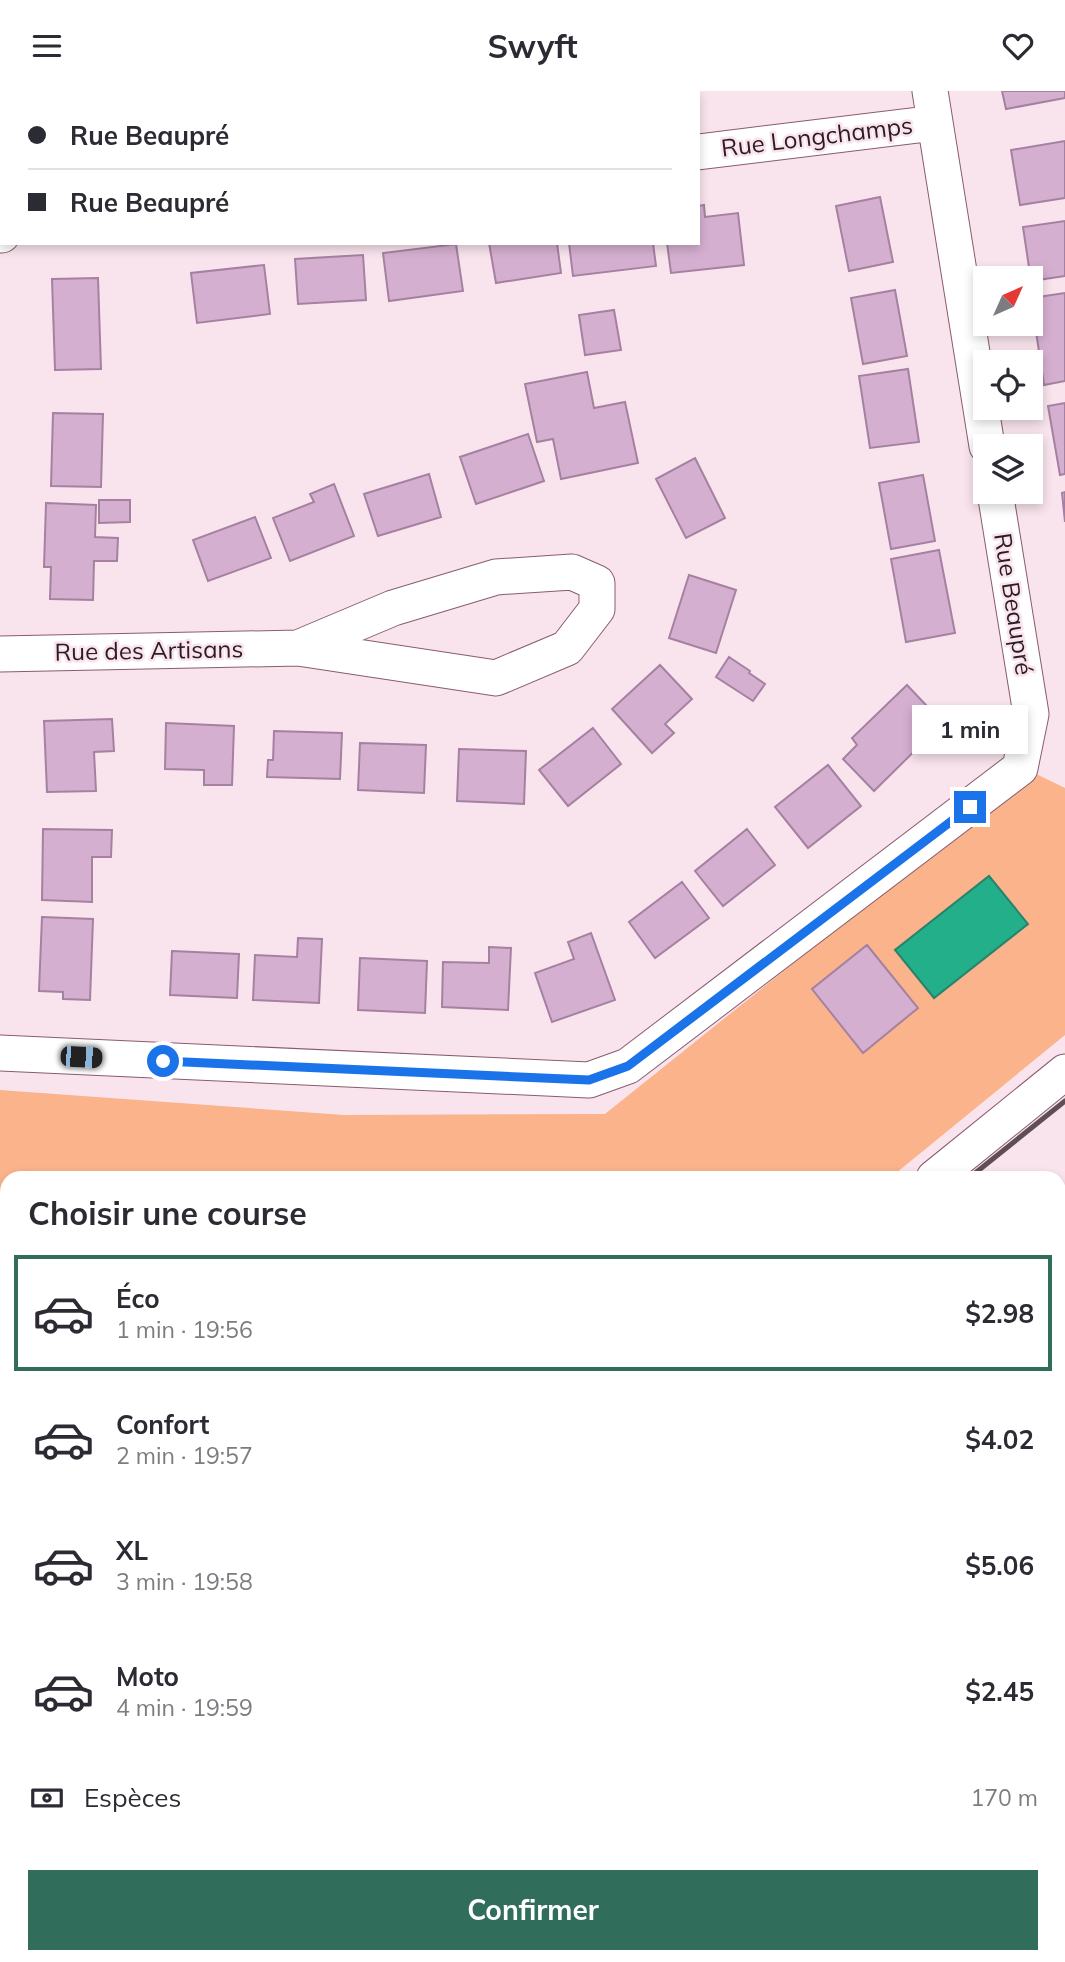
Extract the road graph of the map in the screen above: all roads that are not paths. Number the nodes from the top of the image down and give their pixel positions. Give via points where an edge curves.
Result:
1 (933, 107) edge
2 (700, 152) edge
3 (985, 434) edge
4 (997, 504) edge
5 (299, 648) junction
6 (0, 654) edge
7 (0, 1053) edge
8 (1065, 1072) edge
9 (943, 1171) edge

1 - 2 street, Rue Longchamps
1 - 3 street
4 - 7 street, Rue Beaupré via 1031,714 1020,768 628,1066 589,1080
5 - 5 street, Rue des Artisans via 496,678 567,648 597,609 597,583 572,572 496,577 393,608
5 - 6 street, Rue des Artisans
8 - 9 street

